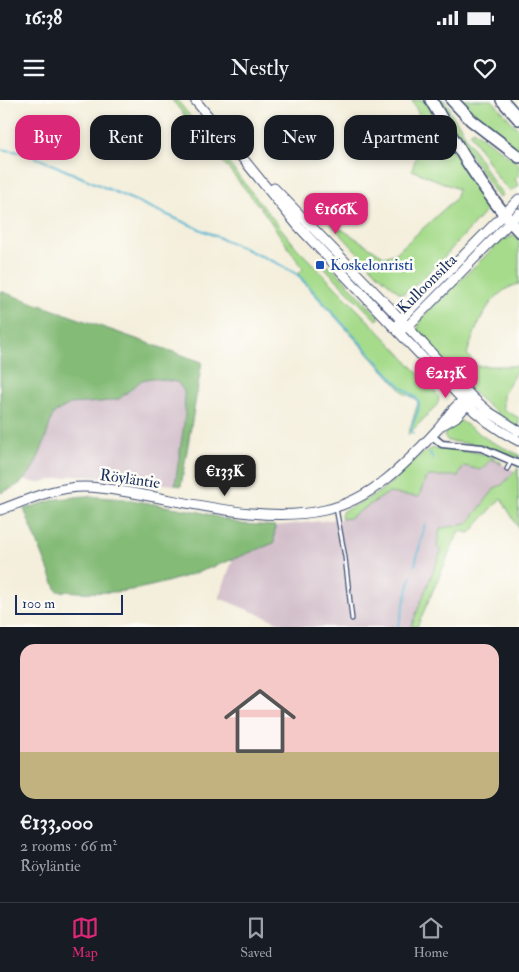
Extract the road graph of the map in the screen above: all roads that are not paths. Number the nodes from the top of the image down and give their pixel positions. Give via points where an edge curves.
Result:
1 (195, 100) edge
2 (431, 100) edge
3 (452, 100) edge
4 (502, 100) edge
5 (519, 119) edge
6 (519, 157) edge
7 (253, 170) junction
8 (519, 199) edge
9 (519, 213) edge
10 (507, 218) junction
11 (519, 231) edge
12 (400, 320) junction
13 (407, 327) junction
14 (396, 330) junction
15 (467, 401) junction
16 (519, 431) edge
17 (432, 436) junction
18 (519, 442) edge
19 (512, 460) junction
20 (519, 464) edge
21 (506, 469) dead end
22 (336, 507) junction
23 (0, 510) edge
24 (352, 619) dead end

1 - 7 main road
2 - 10 highway via 471,167
3 - 6 highway via 471,120
4 - 5 highway
7 - 12 main road
7 - 14 main road via 298,226
8 - 10 main road, Kulloonsilta
9 - 10 main road, Kulloonsilta
10 - 11 highway
10 - 12 main road, Kulloonsilta
10 - 13 main road, Kulloonsilta
12 - 13 main road
12 - 14 main road, Kulloonsilta
13 - 14 main road, Kulloonsilta
13 - 15 main road
14 - 15 main road
15 - 16 main road
15 - 17 main road, Röyläntie via 454,408
15 - 18 main road via 481,418
17 - 19 street via 448,446 482,448
17 - 22 main road, Röyläntie via 373,489 348,504
19 - 20 street
19 - 21 lane
22 - 23 main road, Röyläntie via 302,514 267,514 84,487 63,489
22 - 24 lane

